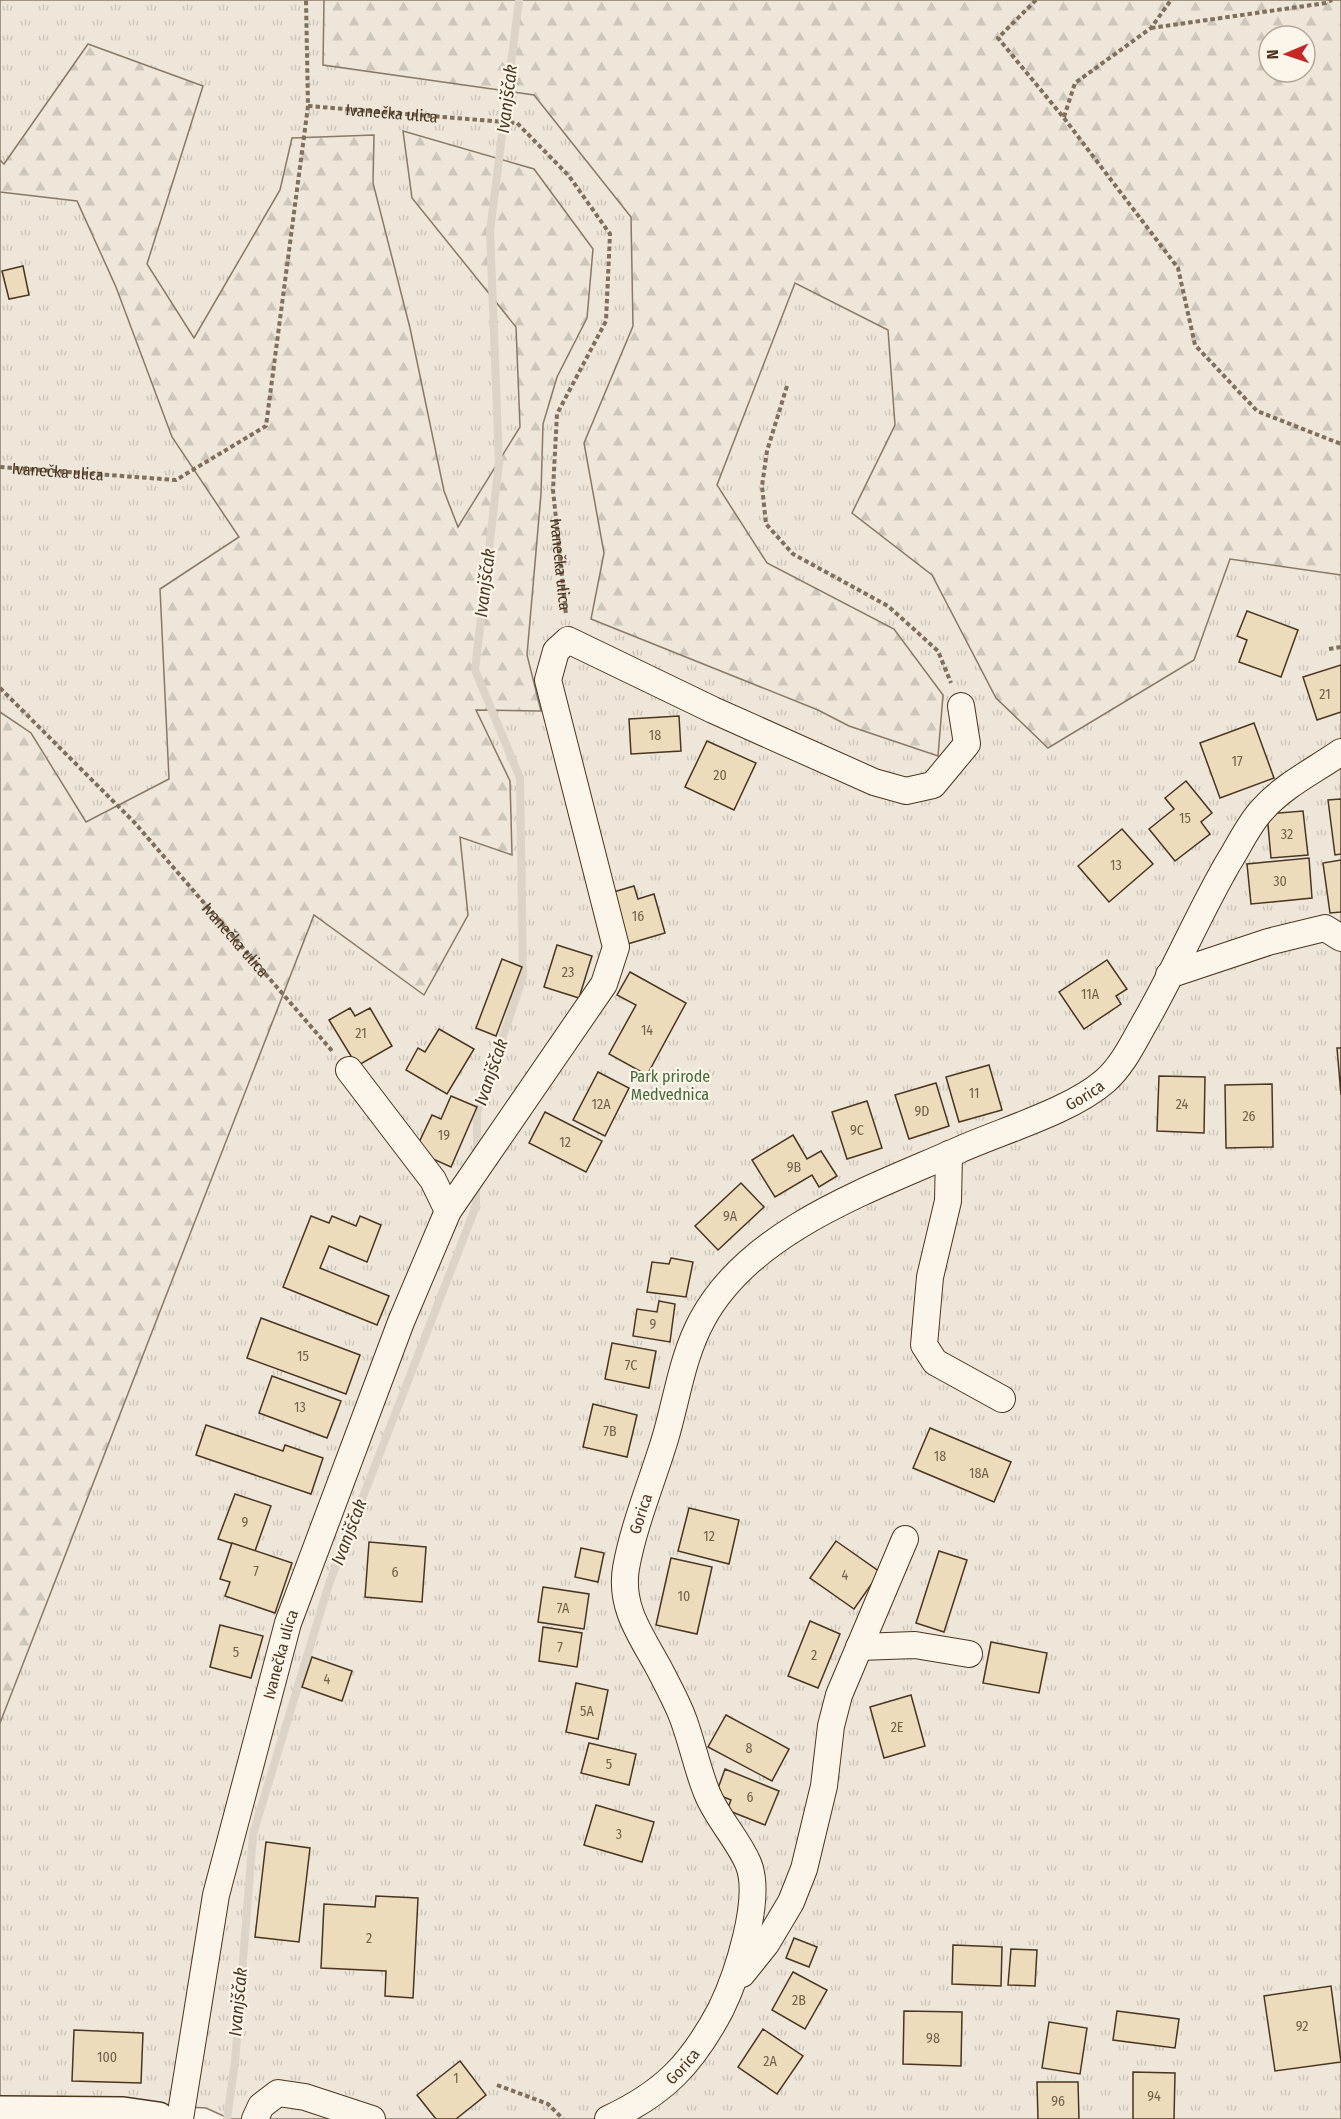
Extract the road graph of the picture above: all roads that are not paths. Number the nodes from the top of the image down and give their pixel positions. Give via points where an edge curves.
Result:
1 (961, 706) road end
2 (1341, 752) edge
3 (1341, 938) edge
4 (1169, 975) junction
5 (349, 1070) road end
6 (949, 1154) junction
7 (453, 1203) junction
8 (1002, 1400) dead end
9 (905, 1539) dead end
10 (859, 1647) junction
11 (969, 1654) dead end
12 (731, 1989) junction
13 (0, 2113) edge
14 (158, 2119) edge
15 (180, 2119) edge
16 (255, 2119) edge
17 (372, 2119) edge
18 (608, 2119) edge

1 - 7 street, Ivanečka ulica via 967,744 933,785 906,791 842,768 568,640 556,651 548,680 616,947 604,984
2 - 4 street, Gorica via 1289,785 1260,812 1199,913
3 - 4 street via 1325,928 1268,942
4 - 6 street, Gorica via 1124,1059 1103,1083 1065,1105
5 - 7 street
6 - 8 street via 948,1200 930,1277 924,1345 934,1362
6 - 12 street, Gorica via 839,1203 773,1242 727,1282 702,1320 680,1375 626,1571 626,1602 633,1624 684,1719 715,1810 750,1866 751,1901 744,1953
7 - 15 street, Ivanečka ulica via 400,1322 288,1623 216,1894
9 - 10 street, Gorica
10 - 11 street via 915,1645
10 - 12 street, Gorica via 838,1695 824,1786 804,1869 791,1902 766,1944
12 - 18 street, Gorica via 706,2037 682,2070 637,2106
13 - 14 main road via 123,2114
16 - 17 street via 261,2106 279,2093 305,2097

